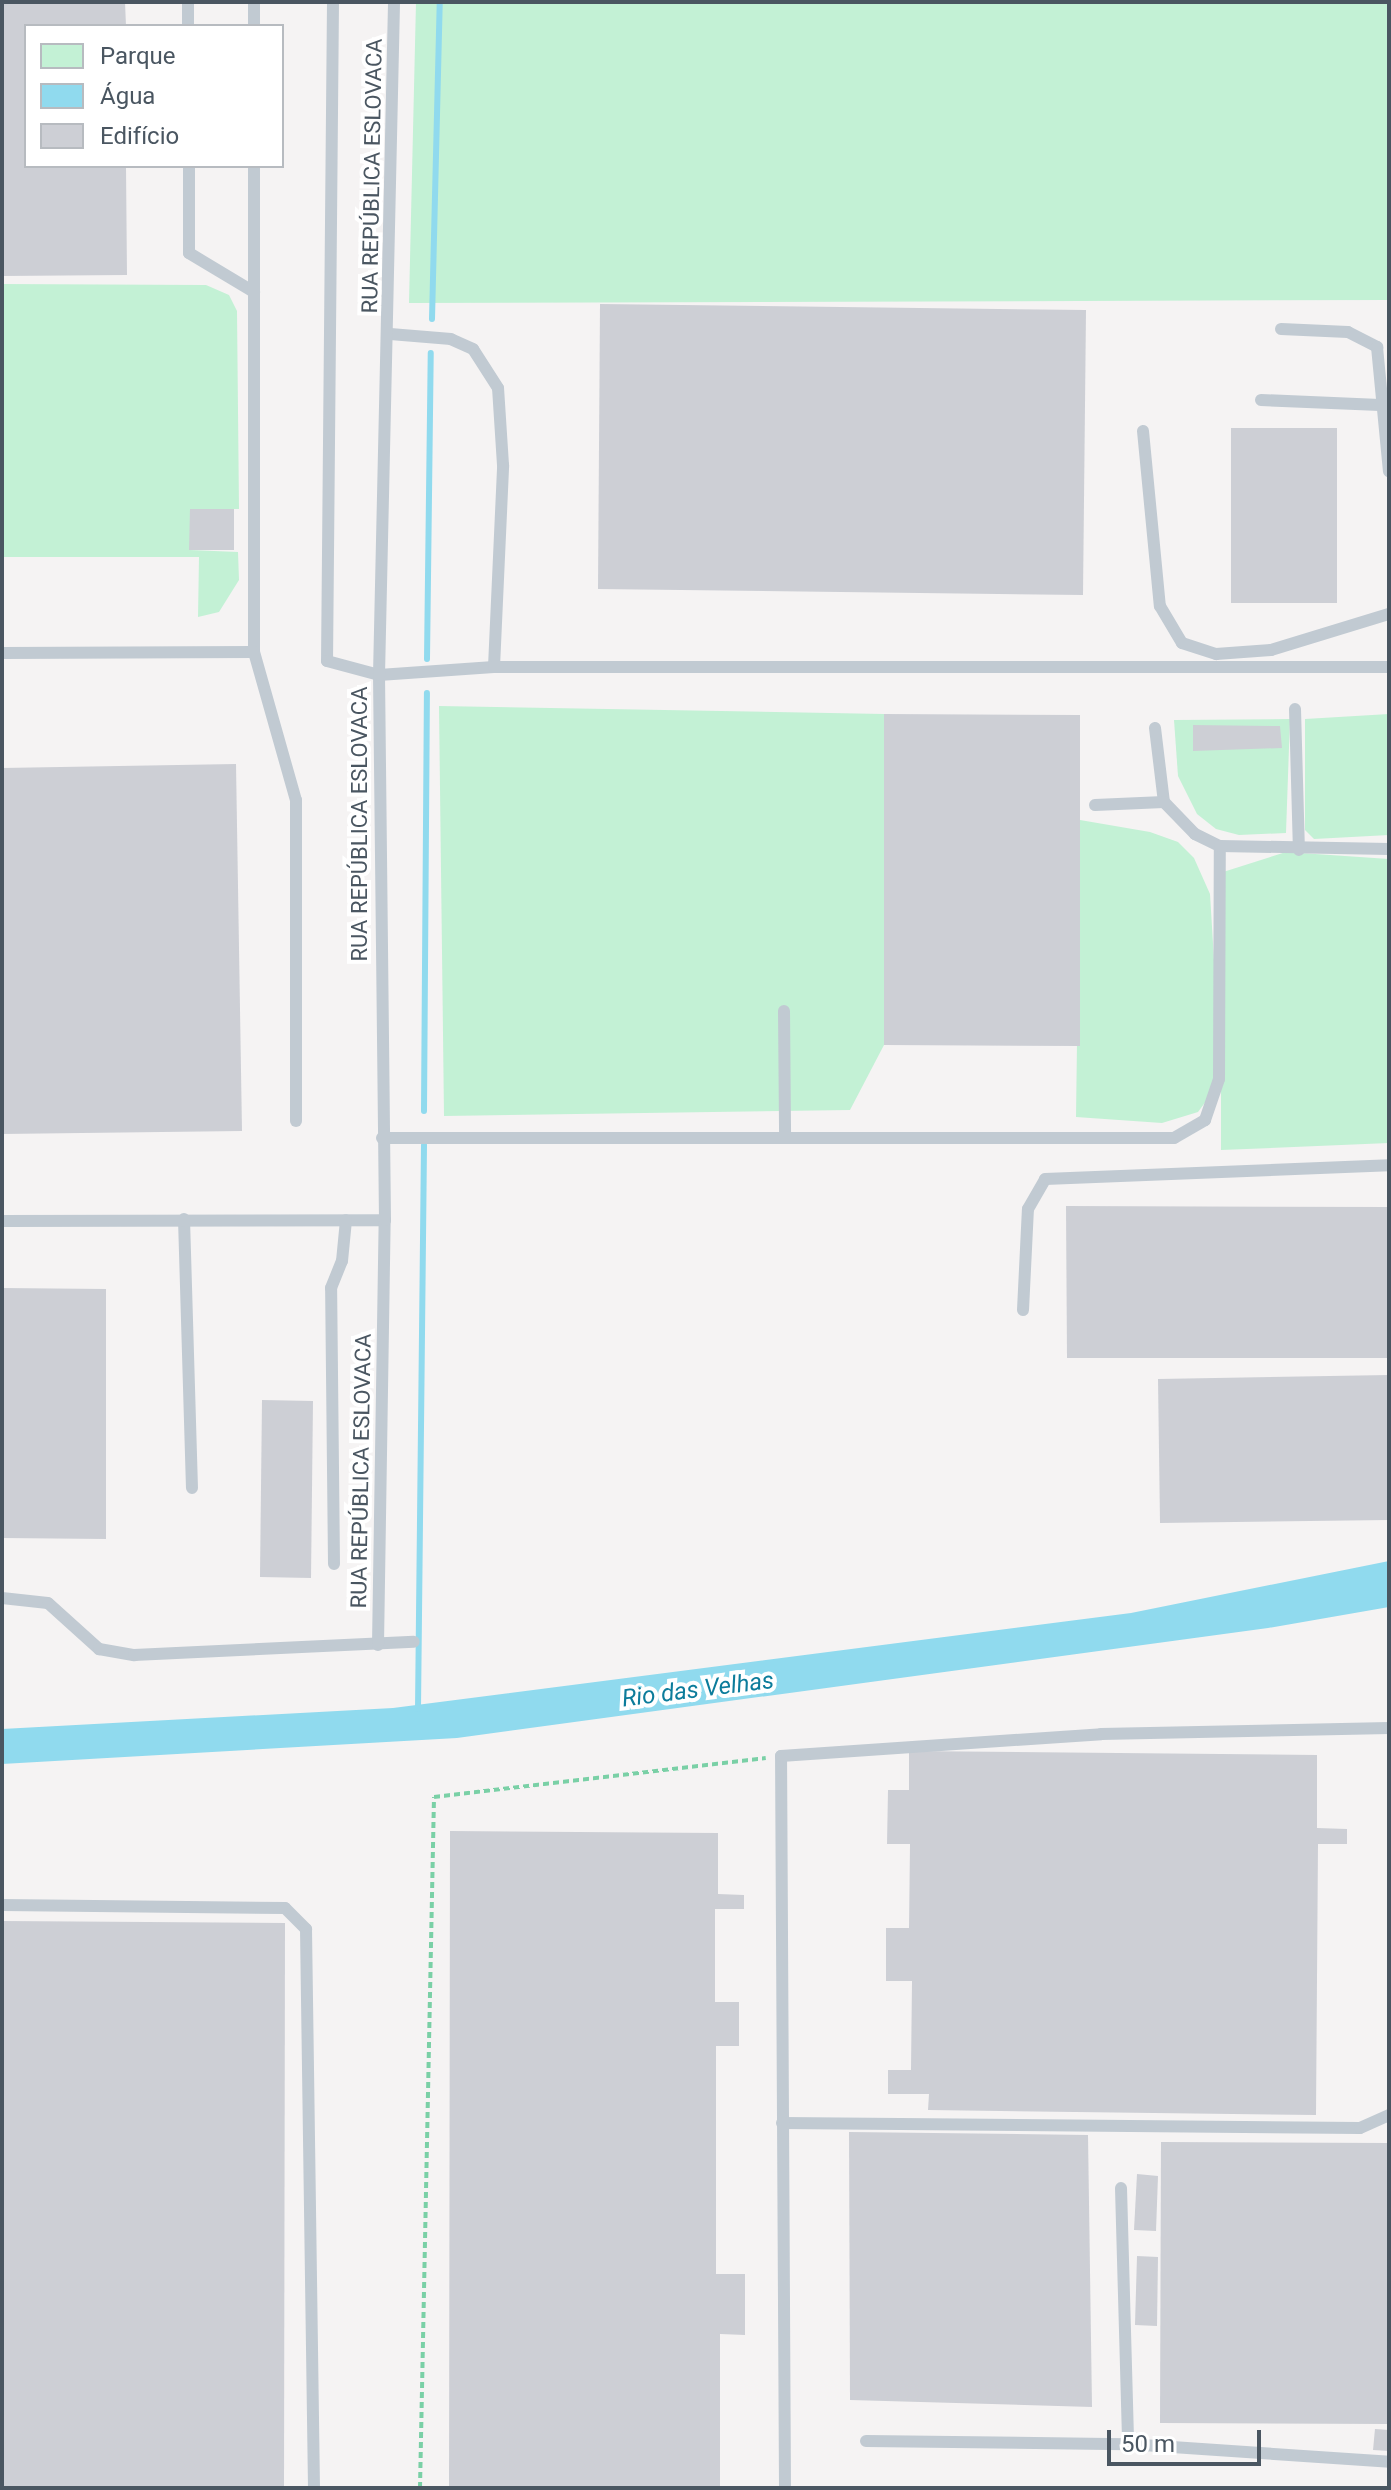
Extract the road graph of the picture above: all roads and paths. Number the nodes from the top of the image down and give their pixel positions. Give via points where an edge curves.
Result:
1 (188, 2) edge
2 (254, 2) edge
3 (333, 2) edge
4 (394, 2) edge
5 (188, 24) edge
6 (254, 24) edge
7 (189, 168) edge
8 (254, 168) edge
9 (254, 292) junction
10 (1281, 329) dead end
11 (390, 334) junction
12 (1261, 400) dead end
13 (1380, 405) junction
14 (1143, 431) dead end
15 (1389, 471) edge
16 (1389, 614) edge
17 (254, 652) junction
18 (2, 653) edge
19 (494, 667) junction
20 (1389, 667) edge
21 (379, 675) junction
22 (1295, 709) dead end
23 (1155, 728) dead end
24 (1164, 802) junction
25 (1095, 805) dead end
26 (1220, 846) junction
27 (1299, 850) junction
28 (1386, 850) edge
29 (784, 1011) dead end
30 (296, 1121) dead end
31 (785, 1137) junction
32 (382, 1138) junction
33 (1389, 1165) edge
34 (184, 1219) junction
35 (346, 1220) junction
36 (385, 1220) junction
37 (2, 1221) edge
38 (1023, 1310) dead end
39 (192, 1488) dead end
40 (334, 1564) dead end
41 (2, 1598) edge
42 (414, 1642) dead end
43 (378, 1645) junction
44 (1389, 1728) edge
45 (781, 1756) junction
46 (2, 1905) edge
47 (1389, 2115) edge
48 (782, 2123) junction
49 (1121, 2188) dead end
50 (866, 2441) dead end
51 (1128, 2444) junction
52 (1389, 2462) edge
53 (314, 2488) edge
54 (420, 2488) edge
55 (785, 2488) edge

1 - 5 lane
2 - 6 lane
3 - 21 lane via 327,661
4 - 11 lane, RUA REPÚBLICA ESLOVACA
7 - 9 lane via 189,253
8 - 9 lane
9 - 17 lane
10 - 13 lane via 1369,339 1378,356
11 - 19 lane via 451,339 473,349 498,388 503,465
11 - 21 lane, RUA REPÚBLICA ESLOVACA
12 - 13 lane
13 - 15 lane
14 - 16 lane via 1160,606 1182,643 1216,654 1271,650
17 - 18 lane
17 - 30 lane via 296,800
19 - 20 lane
19 - 21 lane
21 - 32 lane, RUA REPÚBLICA ESLOVACA
22 - 27 lane
23 - 24 lane
24 - 25 lane
24 - 26 lane via 1195,834
26 - 27 lane
26 - 31 lane via 1219,1079 1214,1103 1195,1130 1162,1140 1118,1142
27 - 28 lane
29 - 31 lane
31 - 32 lane
32 - 36 lane, RUA REPÚBLICA ESLOVACA
33 - 38 lane via 1045,1179 1028,1209
34 - 35 lane
34 - 37 lane
34 - 39 lane
35 - 36 lane
35 - 40 lane via 342,1261 331,1288
36 - 43 lane, RUA REPÚBLICA ESLOVACA
41 - 43 lane via 48,1603 99,1649 134,1655
42 - 43 lane
44 - 45 lane via 1101,1734
45 - 48 lane
45 - 54 path via 434,1797
46 - 53 lane via 285,1908 306,1929
47 - 48 lane via 1360,2128
48 - 55 lane
49 - 51 lane
50 - 51 lane
51 - 52 lane

